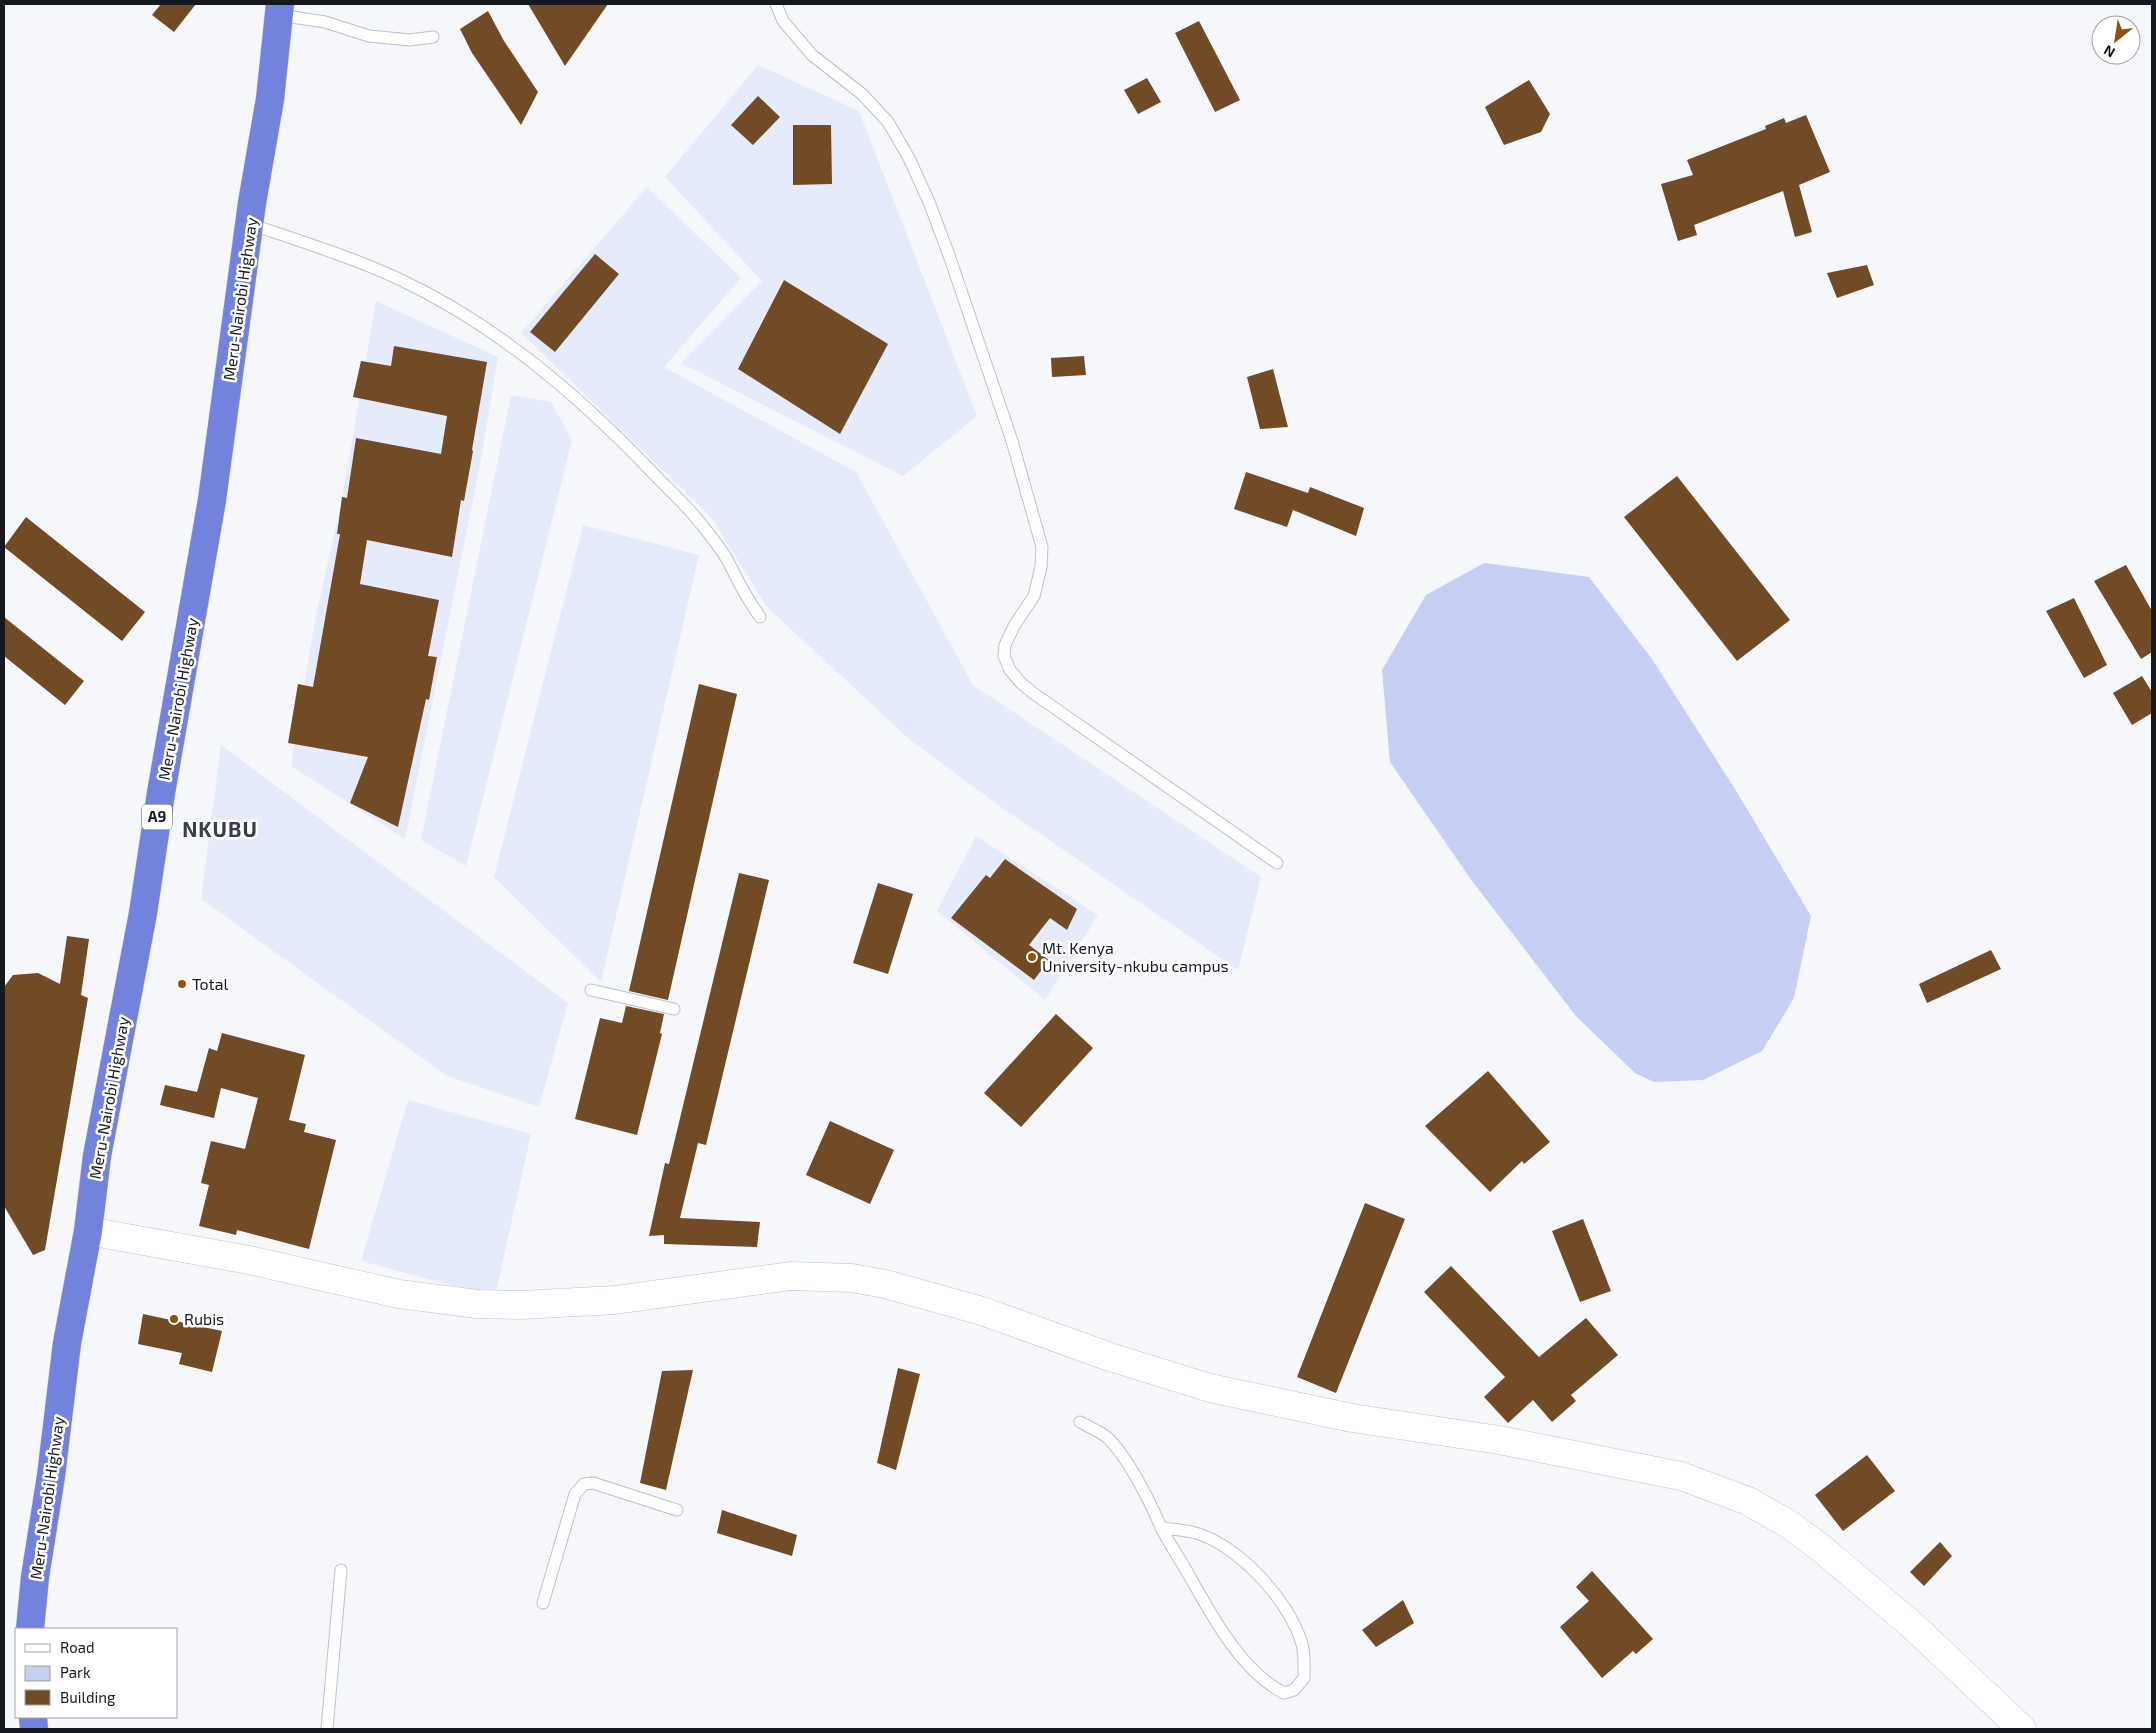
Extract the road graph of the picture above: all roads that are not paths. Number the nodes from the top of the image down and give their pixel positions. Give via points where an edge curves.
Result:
1 (776, 4) edge
2 (280, 9) edge
3 (433, 37) dead end
4 (250, 224) junction
5 (760, 617) dead end
6 (1278, 864) dead end
7 (591, 990) dead end
8 (674, 1009) dead end
9 (88, 1231) junction
10 (1080, 1422) dead end
11 (677, 1510) dead end
12 (1161, 1528) junction
13 (341, 1570) dead end
14 (543, 1603) dead end
15 (30, 1628) edge
16 (327, 1729) edge
17 (2022, 1729) edge

1 - 6 lane via 783,21 812,55 862,94 888,122 909,158 950,258 1012,441 1042,548 1034,596 1005,646 1004,656 1010,670 1033,693
2 - 3 lane via 370,36 410,40
2 - 4 highway, Meru-Nairobi Highway / A9 via 270,99
4 - 5 lane via 309,243 398,279 508,342 619,438 682,501 730,564 740,588
4 - 9 highway, Meru-Nairobi Highway / A9 via 212,500 161,793 144,913 97,1156
7 - 8 lane
9 - 15 highway, Meru-Nairobi Highway / A9 via 67,1343
9 - 17 street via 249,1260 399,1294 478,1304 615,1300 790,1276 861,1279 982,1311 1154,1372 1210,1388 1352,1418 1499,1440 1681,1476 1748,1501 1790,1525 1914,1626
10 - 12 lane via 1108,1438 1121,1453
11 - 14 lane via 593,1483 584,1484 575,1494
12 - 12 lane via 1226,1636 1256,1673 1284,1693 1294,1690 1304,1678 1302,1644 1291,1619 1269,1587 1247,1563 1218,1542 1193,1532
13 - 16 lane

